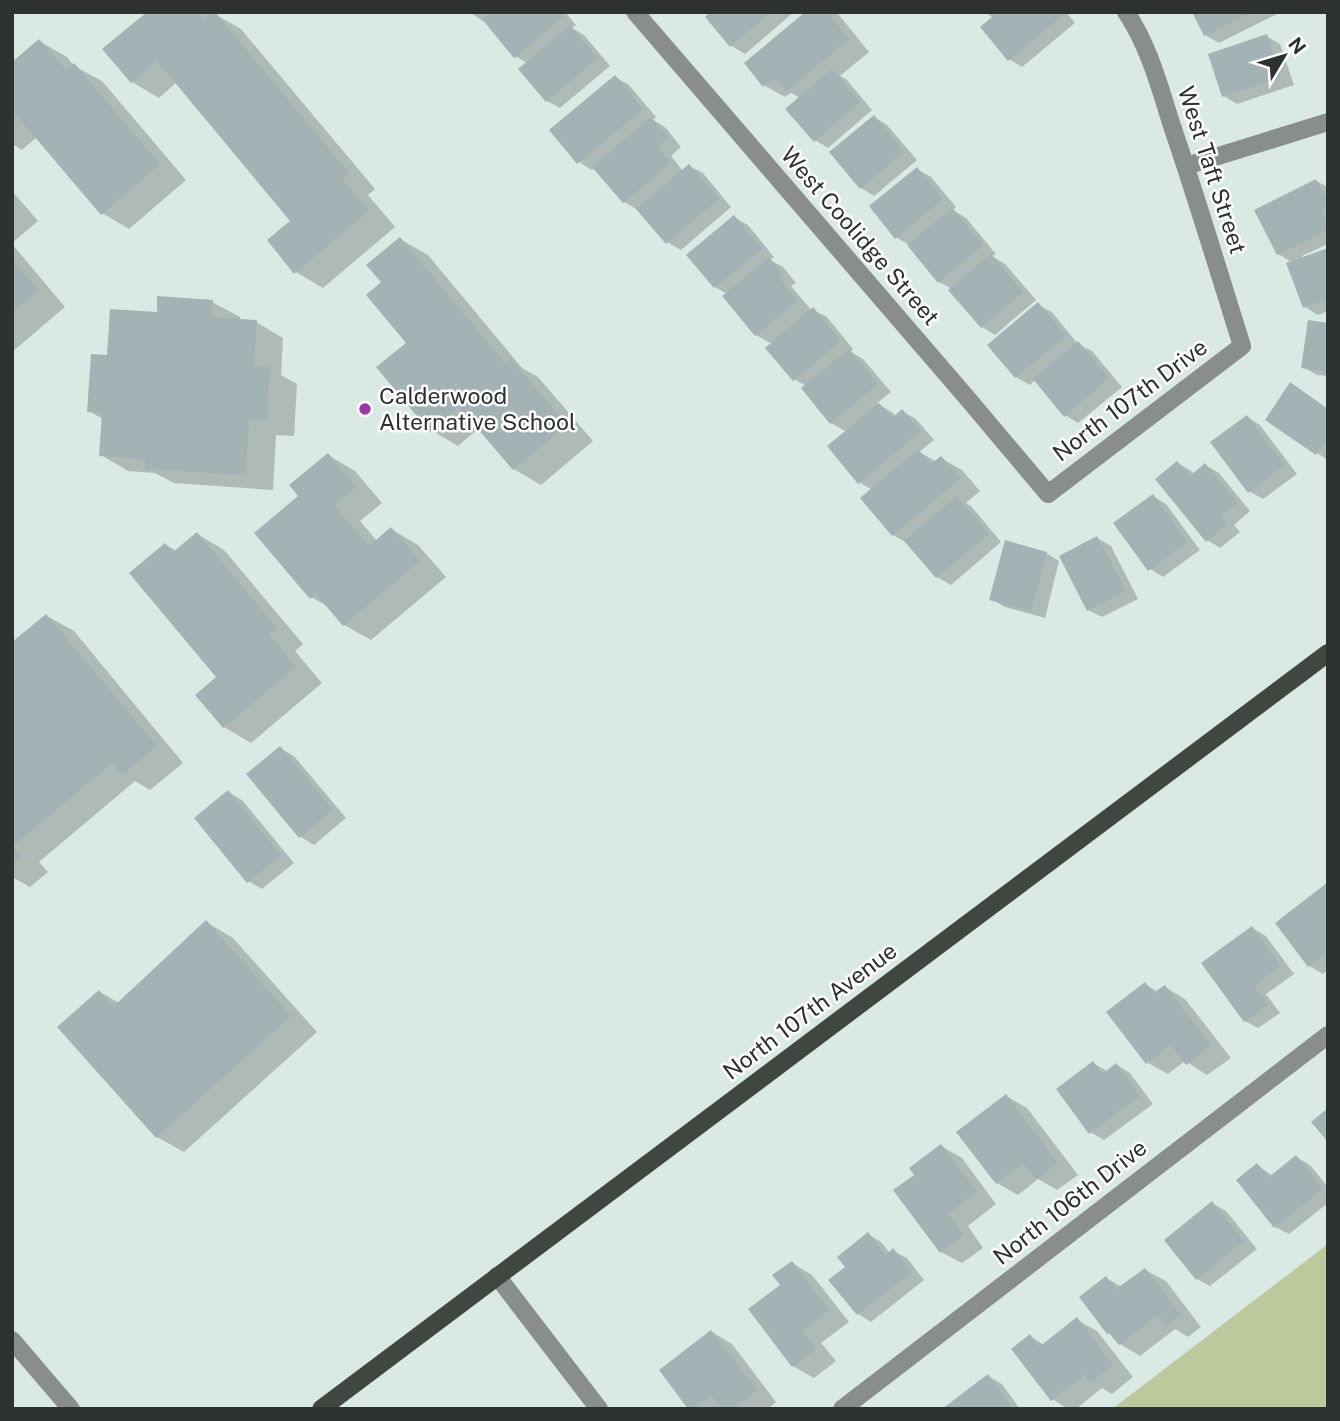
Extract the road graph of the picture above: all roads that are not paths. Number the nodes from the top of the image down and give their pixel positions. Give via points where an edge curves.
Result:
1 (635, 12) edge
2 (1126, 12) edge
3 (1328, 122) edge
4 (1185, 166) junction
5 (1242, 346) joint
6 (1048, 494) joint
7 (1328, 653) edge
8 (1328, 1035) edge
9 (497, 1276) junction
10 (12, 1339) edge
11 (71, 1409) edge
12 (321, 1409) edge
13 (598, 1409) edge
14 (842, 1409) edge

1 - 6 street, West Coolidge Street
2 - 4 street, West Taft Street via 1151,63
3 - 4 street
4 - 5 street, West Taft Street
5 - 6 street, North 107th Drive
7 - 9 main road, North 107th Avenue
8 - 14 street, North 106th Drive
9 - 12 main road, North 107th Avenue
9 - 13 street
10 - 11 street

